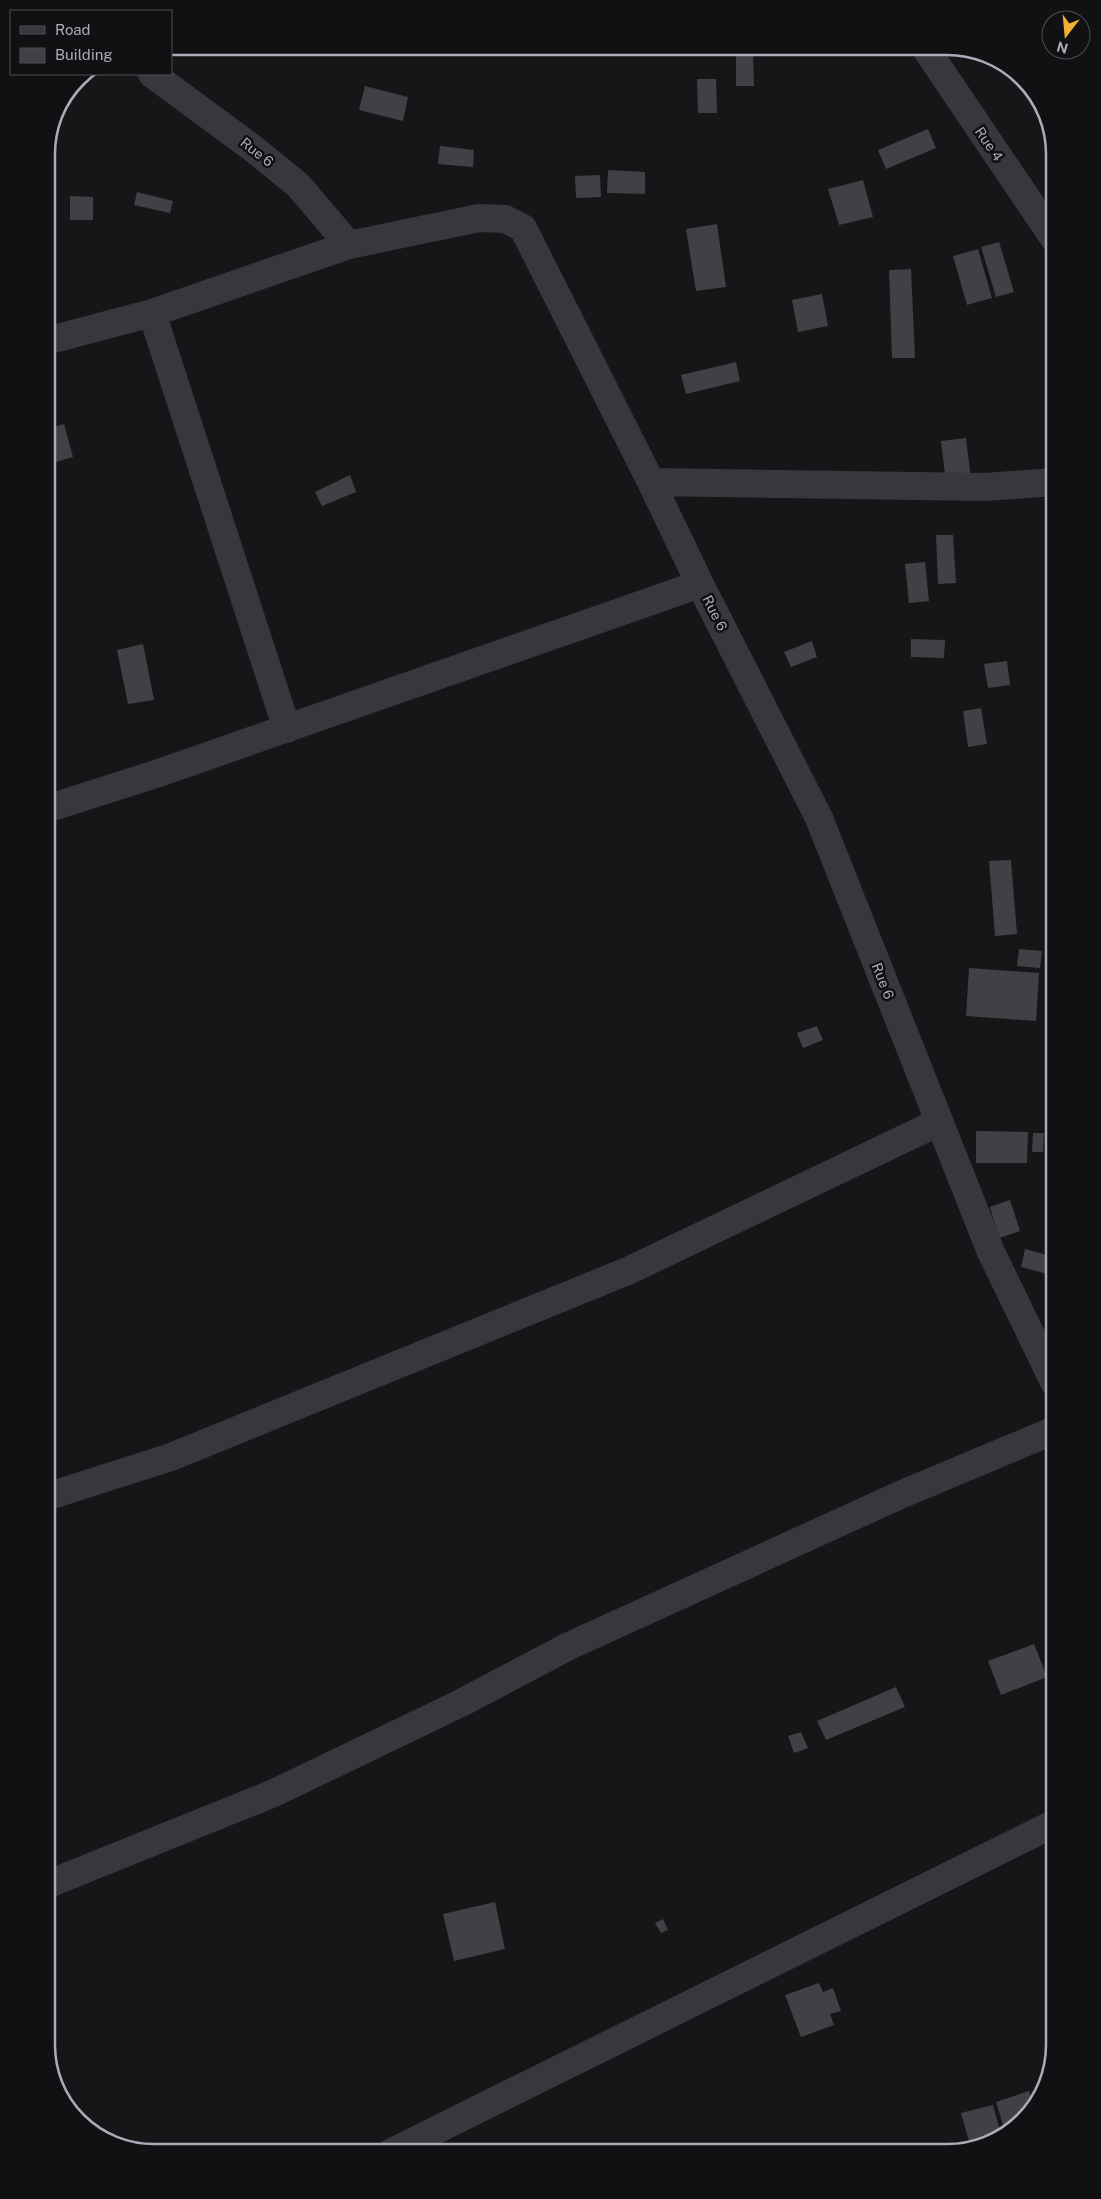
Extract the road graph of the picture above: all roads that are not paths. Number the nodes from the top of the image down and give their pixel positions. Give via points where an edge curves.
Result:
1 (930, 55) edge
2 (153, 75) edge
3 (1046, 227) edge
4 (349, 245) junction
5 (152, 314) junction
6 (55, 339) edge
7 (651, 482) junction
8 (1046, 483) edge
9 (700, 584) junction
10 (288, 729) junction
11 (55, 806) edge
12 (939, 1122) junction
13 (1046, 1365) edge
14 (1046, 1434) edge
15 (55, 1495) edge
16 (1046, 1827) edge
17 (55, 1881) edge
18 (408, 2144) edge

1 - 3 street, Rue 4
2 - 4 street, Rue 6 via 298,185
4 - 5 street, Rue 6
4 - 7 street, Rue 6 via 480,218 505,219 523,228
5 - 6 street, Rue 6
5 - 10 street
7 - 8 street via 984,487
7 - 9 street, Rue 6
9 - 10 street
9 - 12 street, Rue 6 via 820,818
10 - 11 street
12 - 13 street, Rue 6 via 991,1252
12 - 15 street via 630,1270 171,1457
14 - 17 street via 900,1495 569,1646 461,1703 274,1793
16 - 18 street

